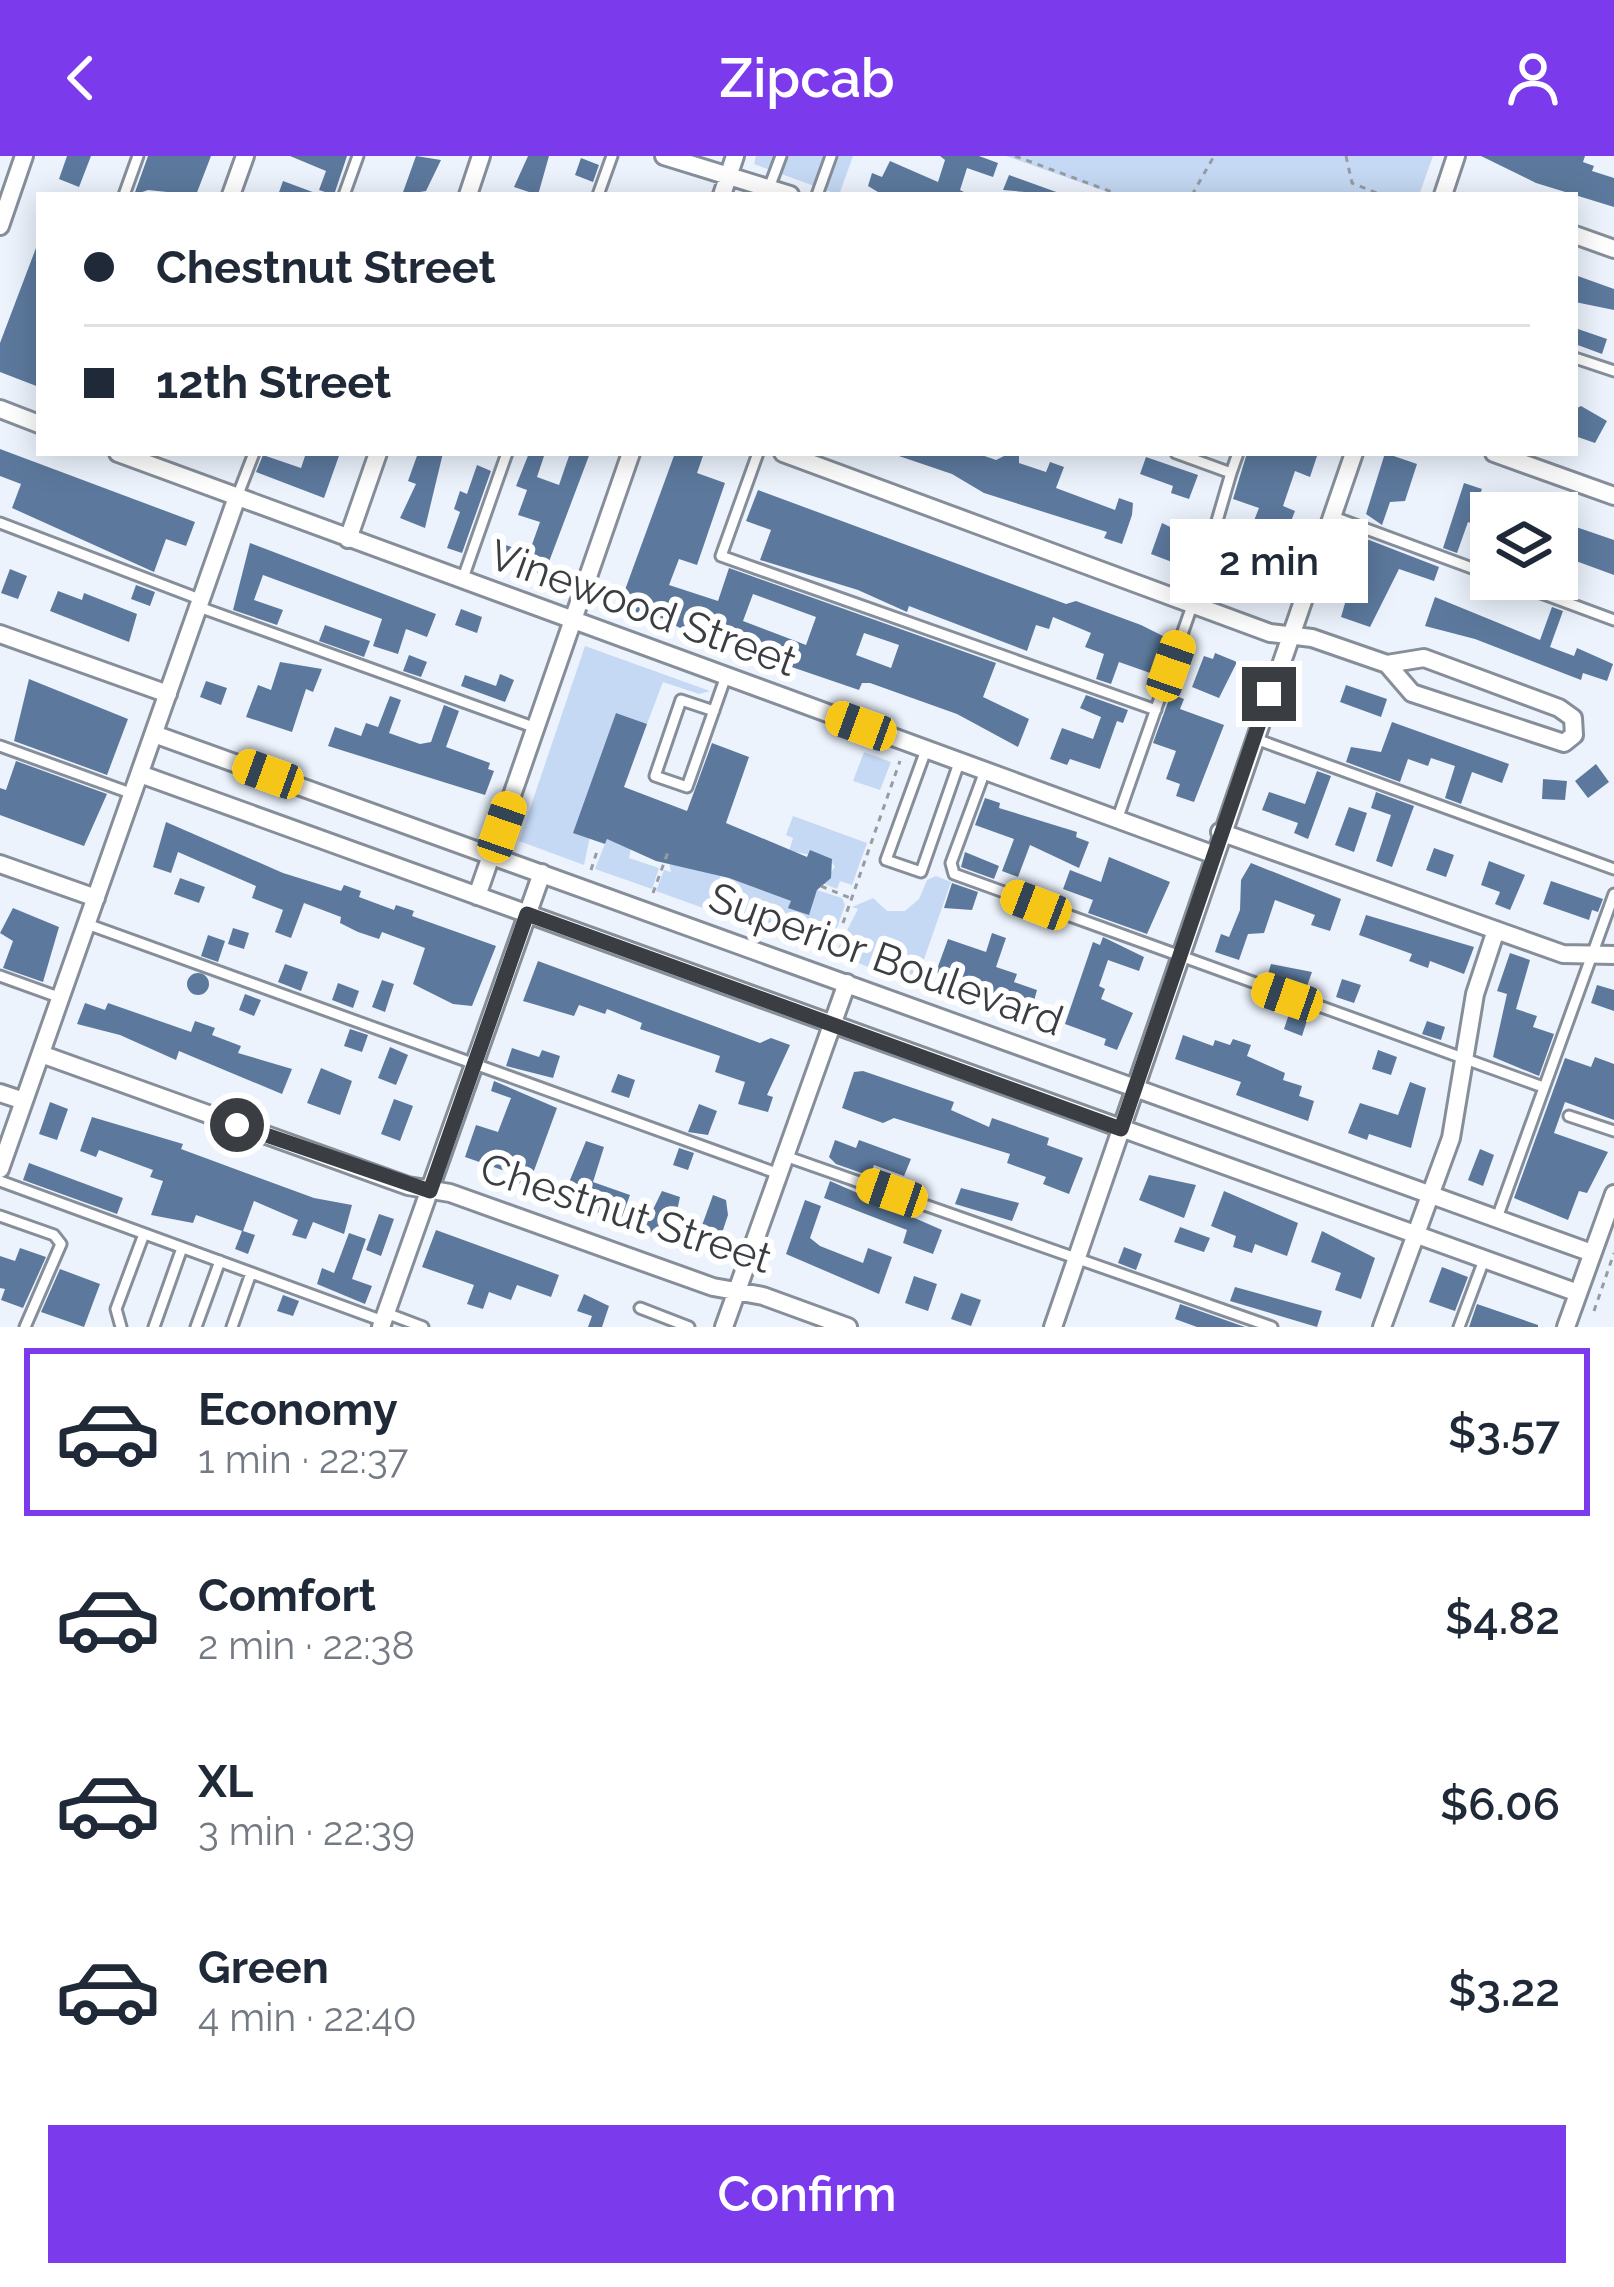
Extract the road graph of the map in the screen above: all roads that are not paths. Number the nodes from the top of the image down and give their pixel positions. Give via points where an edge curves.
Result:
1 (24, 156) edge
2 (138, 156) edge
3 (245, 156) edge
4 (358, 156) edge
5 (481, 156) edge
6 (612, 156) edge
7 (664, 156) edge
8 (736, 156) edge
9 (781, 156) edge
10 (831, 156) edge
11 (1456, 156) edge
12 (729, 176) junction
13 (770, 188) junction
14 (125, 192) edge
15 (233, 192) edge
16 (345, 192) edge
17 (469, 192) edge
18 (599, 192) edge
19 (723, 192) edge
20 (781, 192) edge
21 (818, 192) edge
22 (1450, 192) edge
23 (0, 226) edge
24 (1578, 237) edge
25 (1614, 249) edge
26 (1578, 359) edge
27 (1614, 371) edge
28 (0, 409) edge
29 (36, 423) edge
30 (253, 456) edge
31 (377, 456) edge
32 (506, 456) edge
33 (630, 456) edge
34 (757, 456) edge
35 (791, 456) edge
36 (1184, 456) edge
37 (1237, 456) edge
38 (1353, 456) edge
39 (1502, 456) edge
40 (140, 457) edge
41 (1231, 473) junction
42 (1614, 496) edge
43 (237, 497) junction
44 (1331, 516) junction
45 (0, 523) edge
46 (348, 539) junction
47 (1470, 567) edge
48 (463, 580) junction
49 (1559, 600) edge
50 (201, 603) junction
51 (1193, 603) junction
52 (1614, 620) edge
53 (572, 621) junction
54 (0, 634) edge
55 (1290, 634) junction
56 (1387, 664) junction
57 (726, 676) junction
58 (168, 694) junction
59 (1156, 710) junction
60 (714, 711) junction
61 (536, 728) junction
62 (154, 734) junction
63 (1253, 738) junction
64 (0, 746) edge
65 (926, 750) junction
66 (959, 762) junction
67 (985, 771) junction
68 (140, 774) junction
69 (133, 794) junction
70 (1118, 820) junction
71 (1220, 832) junction
72 (1212, 854) junction
73 (492, 855) junction
74 (0, 863) edge
75 (1614, 869) edge
76 (542, 873) junction
77 (1614, 894) edge
78 (477, 896) junction
79 (96, 898) junction
80 (527, 914) junction
81 (87, 924) junction
82 (1496, 930) junction
83 (1594, 951) junction
84 (1614, 955) edge
85 (1177, 958) junction
86 (0, 976) edge
87 (847, 983) junction
88 (61, 998) junction
89 (832, 1024) junction
90 (41, 1054) junction
91 (1464, 1059) junction
92 (474, 1064) junction
93 (1132, 1087) junction
94 (1543, 1087) junction
95 (0, 1093) edge
96 (24, 1101) junction
97 (1569, 1116) dead end
98 (1121, 1129) junction
99 (1614, 1131) edge
100 (782, 1165) junction
101 (0, 1169) edge
102 (0, 1181) edge
103 (430, 1191) junction
104 (1614, 1193) edge
105 (1431, 1195) junction
106 (0, 1216) edge
107 (1497, 1219) junction
108 (144, 1234) junction
109 (1416, 1235) junction
110 (182, 1248) junction
111 (1592, 1252) junction
112 (1078, 1256) junction
113 (1484, 1260) junction
114 (220, 1261) junction
115 (251, 1273) junction
116 (737, 1291) junction
117 (1578, 1294) junction
118 (640, 1308) dead end
119 (384, 1320) edge
120 (25, 1327) edge
121 (121, 1327) edge
122 (154, 1327) edge
123 (196, 1327) edge
124 (232, 1327) edge
125 (424, 1327) edge
126 (689, 1327) edge
127 (724, 1327) edge
128 (848, 1327) edge
129 (1053, 1327) edge
130 (1272, 1327) edge
131 (1382, 1327) edge
132 (1459, 1327) edge
133 (1566, 1327) edge

1 - 23 street
2 - 14 lane
3 - 15 street
4 - 16 lane
5 - 17 street
6 - 18 lane
7 - 12 street
8 - 12 street
9 - 13 lane
10 - 21 lane
11 - 22 street
12 - 13 street
12 - 19 street
13 - 20 street
24 - 25 street
26 - 27 lane
28 - 29 street
30 - 43 lane
31 - 46 street
32 - 48 lane
33 - 53 street
34 - 59 lane via 721,556
35 - 51 street
36 - 41 lane
37 - 41 lane
38 - 44 street
39 - 42 street
40 - 43 street, Vinewood Street
41 - 51 lane
43 - 46 street, Vinewood Street
43 - 50 street
44 - 47 lane
44 - 55 street
45 - 50 lane
46 - 48 street, Vinewood Street
48 - 53 street, Vinewood Street
49 - 52 lane
50 - 58 street
50 - 61 lane
51 - 55 street
51 - 59 lane
53 - 57 street, Vinewood Street
53 - 61 street
54 - 58 street
55 - 56 street
55 - 63 street
56 - 56 street via 1412,692 1552,743 1574,735 1573,718 1558,708 1424,658
57 - 60 lane
57 - 65 street, Vinewood Street
58 - 62 street
59 - 70 lane
60 - 60 lane via 687,787 655,776 682,700
61 - 73 street
62 - 68 street
62 - 73 street, Superior Boulevard
63 - 71 street
63 - 75 lane
64 - 69 lane
65 - 66 street, Vinewood Street
65 - 66 lane via 886,860 921,872
66 - 67 street, Vinewood Street
67 - 70 street, Vinewood Street
67 - 85 lane via 951,863 954,874
68 - 69 street
68 - 78 street, Superior Boulevard
69 - 79 street
70 - 72 street, Vinewood Street
71 - 72 street
71 - 82 street
72 - 85 street
73 - 76 street, Superior Boulevard
73 - 78 street
74 - 79 street
76 - 80 street
76 - 87 street, Superior Boulevard
77 - 83 lane
78 - 80 street, Superior Boulevard
79 - 81 street
80 - 89 street, Superior Boulevard
80 - 92 street
81 - 88 street
81 - 92 lane
82 - 83 street via 1563,954
82 - 91 street
83 - 84 street
83 - 94 lane
85 - 91 lane
85 - 93 street
86 - 88 lane
87 - 89 street
87 - 93 street, Superior Boulevard
88 - 90 street
89 - 98 street, Superior Boulevard
89 - 100 street
90 - 96 street
90 - 103 street, Chestnut Street
91 - 94 lane
91 - 105 street
92 - 100 lane
92 - 103 street
93 - 98 street
93 - 105 street, Superior Boulevard
94 - 107 lane
95 - 96 street
96 - 101 street
97 - 99 lane
98 - 109 street, Superior Boulevard
98 - 112 street
100 - 112 lane
100 - 116 street
102 - 108 lane
103 - 116 street, Chestnut Street
103 - 119 street
104 - 111 street
105 - 107 street, Superior Boulevard
105 - 109 street
106 - 120 lane via 61,1244
107 - 111 street, Superior Boulevard
108 - 110 lane
108 - 121 lane via 116,1309
109 - 113 street, Superior Boulevard
109 - 131 street
110 - 114 lane
110 - 122 lane
111 - 117 street
112 - 129 street
112 - 130 lane
113 - 117 street, Superior Boulevard
113 - 132 lane
114 - 115 lane
114 - 123 lane
115 - 119 lane
115 - 124 lane
116 - 127 street
116 - 128 street, Chestnut Street
117 - 133 street
118 - 126 lane
119 - 125 lane

